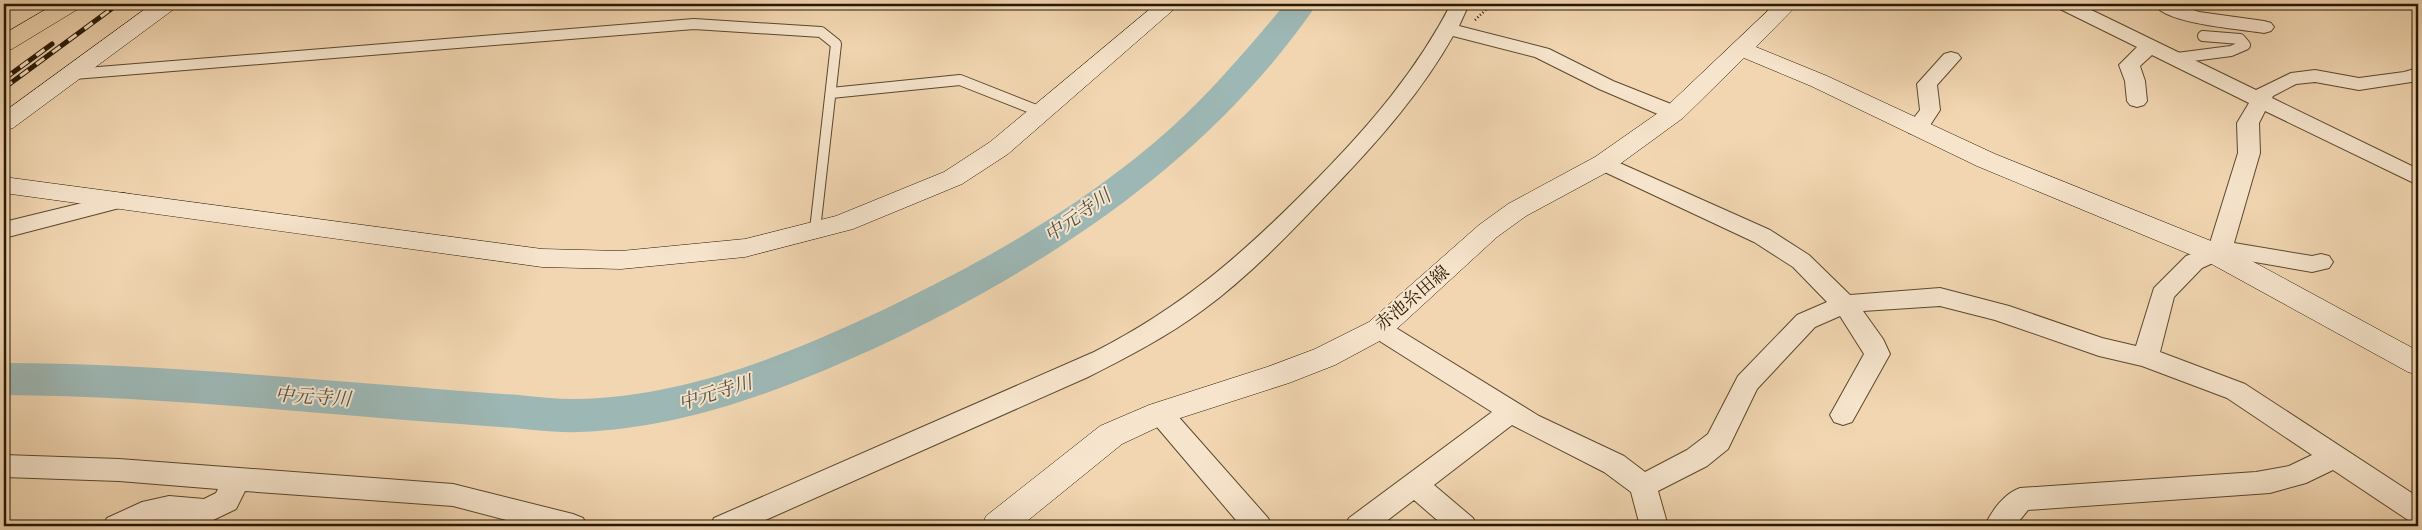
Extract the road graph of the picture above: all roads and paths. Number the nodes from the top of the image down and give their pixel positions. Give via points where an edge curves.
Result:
1 (70, 4) edge
2 (166, 4) edge
3 (1169, 4) edge
4 (1460, 4) edge
5 (1787, 4) edge
6 (2065, 4) edge
7 (2162, 4) edge
8 (2264, 27) dead end
9 (1449, 28) junction
10 (2203, 36) dead end
11 (4, 44) edge
12 (2152, 46) junction
13 (1742, 49) junction
14 (1951, 58) dead end
15 (2177, 58) junction
16 (69, 74) junction
17 (2418, 74) edge
18 (831, 93) junction
19 (2260, 99) junction
20 (2137, 101) dead end
21 (1041, 112) junction
22 (1674, 113) junction
23 (4, 124) edge
24 (1917, 128) junction
25 (1604, 163) junction
26 (2418, 178) edge
27 (4, 185) edge
28 (123, 200) junction
29 (4, 230) edge
30 (815, 230) junction
31 (2218, 250) junction
32 (2321, 262) dead end
33 (1844, 304) junction
34 (1379, 329) junction
35 (2146, 357) junction
36 (2418, 364) edge
37 (1160, 412) junction
38 (1511, 412) junction
39 (1843, 415) dead end
40 (2334, 455) junction
41 (4, 466) edge
42 (238, 478) junction
43 (1414, 484) junction
44 (1643, 486) junction
45 (2418, 512) edge
46 (117, 526) edge
47 (573, 526) edge
48 (724, 526) edge
49 (998, 526) edge
50 (1258, 526) edge
51 (1358, 526) edge
52 (1463, 526) edge
53 (1654, 526) edge
54 (1999, 526) edge

1 - 11 main road
2 - 16 street
3 - 21 street
4 - 9 street
5 - 13 street, 赤池糸田線
6 - 12 street
7 - 8 street via 2190,16
9 - 22 street via 1542,53 1606,85
9 - 48 street via 1399,99 1353,154 1234,274 1172,320 1109,357
10 - 15 lane via 2240,39 2245,45 2239,50
12 - 15 street
12 - 20 street via 2129,65
13 - 22 street, 赤池糸田線
13 - 24 street via 1819,81
14 - 24 street via 1927,84 1930,110
15 - 19 street
16 - 18 lane via 694,24 821,32 836,44
16 - 23 street
17 - 19 street via 2359,84 2315,76 2291,79 2265,92
18 - 21 lane via 960,80
18 - 30 lane
19 - 26 street
19 - 31 street via 2248,123 2249,153 2244,176
21 - 30 street via 999,148 953,178 844,223
22 - 25 street, 赤池糸田線
24 - 31 street via 1986,160
25 - 33 street via 1762,236 1801,261
25 - 34 street, 赤池糸田線 via 1517,210
27 - 28 street
28 - 29 street
28 - 30 street via 542,258 621,260 677,256 745,248
31 - 32 street via 2312,264
31 - 35 street via 2194,262 2163,294
31 - 36 street
33 - 35 street via 1940,297 2000,312 2099,347
33 - 39 street via 1878,354
33 - 44 street via 1806,322 1747,383 1718,441 1697,458
34 - 37 street, 赤池糸田線 via 1278,375
34 - 38 street
35 - 40 street via 2236,391
37 - 49 street, 赤池糸田線 via 1111,435
37 - 50 street
38 - 43 street
38 - 44 street via 1614,464
40 - 45 street
40 - 54 street via 2320,465 2288,478 2257,485 2020,499
41 - 42 street
42 - 46 street via 226,500 207,511 170,508 142,514
42 - 47 street via 453,495
43 - 51 street
43 - 52 street
44 - 53 street

